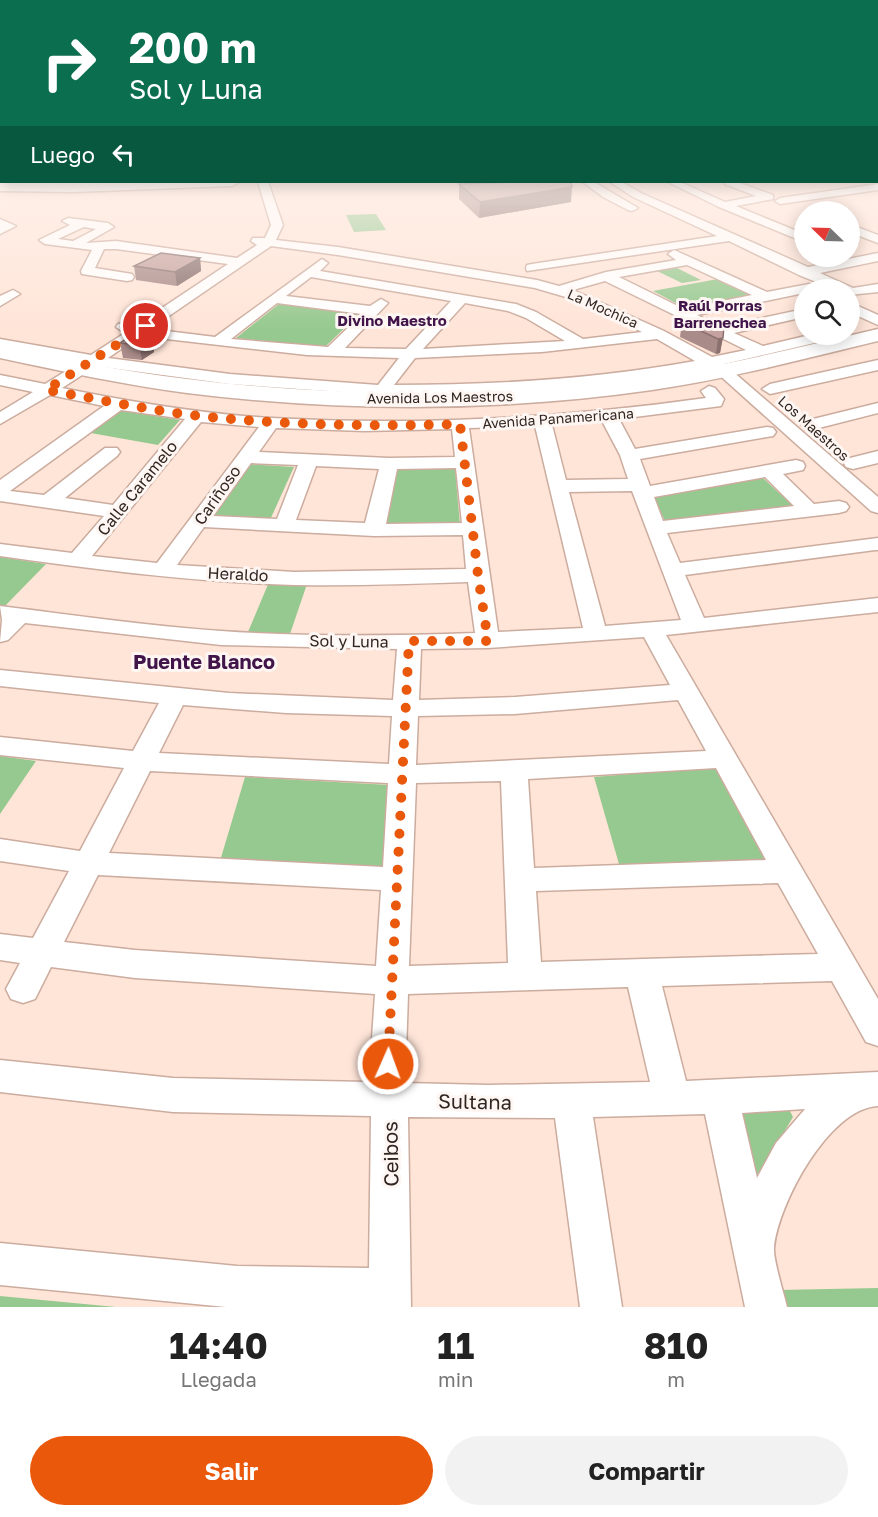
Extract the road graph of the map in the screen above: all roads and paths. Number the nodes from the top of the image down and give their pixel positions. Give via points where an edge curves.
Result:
1 (271, 207) edge
2 (632, 207) edge
3 (665, 207) edge
4 (710, 207) edge
5 (728, 207) edge
6 (257, 208) dead end
7 (642, 212) dead end
8 (676, 212) junction
9 (60, 219) dead end
10 (0, 222) edge
11 (83, 223) junction
12 (262, 225) junction
13 (277, 225) junction
14 (0, 231) edge
15 (860, 232) edge
16 (687, 233) dead end
17 (794, 234) edge
18 (732, 237) junction
19 (878, 239) edge
20 (263, 241) junction
21 (705, 241) junction
22 (71, 245) junction
23 (100, 246) junction
24 (661, 247) junction
25 (725, 250) dead end
26 (338, 251) junction
27 (878, 257) edge
28 (860, 258) edge
29 (234, 261) junction
30 (689, 261) junction
31 (824, 267) edge
32 (532, 268) dead end
33 (809, 271) junction
34 (309, 273) junction
35 (606, 276) junction
36 (128, 277) dead end
37 (823, 279) edge
38 (794, 281) edge
39 (397, 287) junction
40 (878, 288) edge
41 (561, 290) junction
42 (0, 291) edge
43 (794, 292) edge
44 (860, 292) edge
45 (766, 297) junction
46 (860, 297) edge
47 (276, 298) junction
48 (462, 298) junction
49 (0, 302) edge
50 (878, 303) edge
51 (860, 304) edge
52 (373, 311) junction
53 (684, 313) junction
54 (794, 315) edge
55 (878, 323) edge
56 (134, 327) junction
57 (860, 328) edge
58 (721, 331) junction
59 (659, 334) junction
60 (878, 335) edge
61 (218, 342) junction
62 (0, 344) edge
63 (581, 344) junction
64 (794, 344) edge
65 (762, 351) junction
66 (0, 352) edge
67 (332, 352) junction
68 (409, 355) junction
69 (878, 363) edge
70 (718, 366) junction
71 (50, 374) edge
72 (0, 380) edge
73 (742, 384) junction
74 (383, 389) junction
75 (770, 389) junction
76 (709, 391) junction
77 (118, 404) junction
78 (0, 406) edge
79 (878, 408) edge
80 (608, 415) junction
81 (197, 416) junction
82 (0, 419) edge
83 (542, 421) junction
84 (271, 423) junction
85 (460, 424) junction
86 (811, 425) junction
87 (767, 432) dead end
88 (111, 452) dead end
89 (629, 455) junction
90 (244, 457) junction
91 (878, 457) edge
92 (308, 462) junction
93 (466, 462) junction
94 (853, 463) junction
95 (389, 464) junction
96 (796, 466) dead end
97 (769, 471) junction
98 (558, 486) junction
99 (0, 489) edge
100 (641, 489) junction
101 (0, 495) edge
102 (876, 499) edge
103 (48, 502) junction
104 (839, 507) dead end
105 (809, 510) junction
106 (118, 512) junction
107 (199, 521) junction
108 (284, 526) junction
109 (655, 528) junction
110 (474, 529) junction
111 (374, 530) junction
112 (875, 544) dead end
113 (0, 550) edge
114 (78, 560) junction
115 (163, 569) junction
116 (674, 570) junction
117 (478, 575) junction
118 (878, 605) edge
119 (10, 614) edge
120 (695, 625) junction
121 (652, 631) junction
122 (0, 635) edge
123 (596, 635) junction
124 (409, 641) junction
125 (488, 641) junction
126 (0, 678) edge
127 (685, 692) junction
128 (175, 697) junction
129 (405, 707) junction
130 (0, 746) edge
131 (724, 758) junction
132 (142, 761) junction
133 (514, 770) junction
134 (402, 774) junction
135 (0, 850) edge
136 (88, 863) junction
137 (788, 871) junction
138 (396, 879) junction
139 (519, 880) junction
140 (0, 947) edge
141 (43, 954) junction
142 (842, 968) junction
143 (642, 974) junction
144 (525, 977) junction
145 (391, 981) junction
146 (23, 989) dead end
147 (878, 1031) edge
148 (0, 1076) edge
149 (869, 1089) edge
150 (720, 1098) junction
151 (389, 1099) junction
152 (672, 1099) junction
153 (572, 1102) junction
154 (753, 1252) junction
155 (0, 1264) edge
156 (235, 1297) edge
157 (391, 1298) edge
158 (601, 1307) edge
159 (766, 1307) edge

1 - 13 street
2 - 7 street
3 - 8 street
4 - 8 street
5 - 17 street
6 - 12 street
8 - 18 street
9 - 11 street
10 - 14 street via 10,226
11 - 22 street via 108,228
11 - 22 street via 45,239
12 - 13 street
12 - 20 street
13 - 20 street via 274,234
15 - 19 street
16 - 21 street
18 - 21 street
18 - 33 street
20 - 26 street, La Mochica
20 - 29 street
21 - 24 street
21 - 25 street
22 - 23 street
23 - 29 street via 116,244
23 - 36 street via 87,271
24 - 30 street
24 - 32 street
26 - 34 street
26 - 41 street, La Mochica
27 - 28 street
29 - 56 street
30 - 35 street
30 - 45 street
31 - 33 street
33 - 37 street
33 - 38 street via 788,278
34 - 39 street
34 - 47 street
35 - 41 street
35 - 53 street
39 - 48 street
39 - 52 street
40 - 44 street
41 - 59 street, La Mochica
42 - 49 street via 13,294
43 - 45 street
45 - 53 street
46 - 50 street
47 - 52 street
47 - 61 street
48 - 63 street via 519,309
48 - 68 street
51 - 55 street
52 - 67 street
53 - 58 street
54 - 58 street
55 - 57 street
56 - 61 street
56 - 71 street
58 - 65 street
59 - 63 street
59 - 70 street, La Mochica
60 - 70 highway, Avenida Los Maestros
61 - 67 street
62 - 71 street, Avenida Panamericana
63 - 68 street
64 - 65 street
65 - 70 street
66 - 71 highway, Avenida Los Maestros
67 - 68 street
68 - 74 street
69 - 73 highway, Avenida Los Maestros
69 - 75 street
70 - 71 highway, Avenida Los Maestros via 632,386 416,399 212,389
70 - 73 street, La Mochica
70 - 74 street via 563,384
71 - 72 street, Avenida Panamericana
71 - 74 street
71 - 76 highway, Avenida Los Maestros via 196,403 358,414 537,410
71 - 77 street, Avenida Panamericana
71 - 78 street
71 - 82 street
73 - 75 street, Los Maestros
73 - 76 highway, Avenida Los Maestros
73 - 102 street, La Mochica
75 - 86 street, Los Maestros
76 - 80 street, Avenida Panamericana via 715,402
77 - 81 street, Avenida Panamericana
77 - 99 street
79 - 86 street
80 - 83 street, Avenida Panamericana
80 - 89 street
81 - 84 street, Avenida Panamericana
81 - 106 street, Calle Caramelo
83 - 85 street, Avenida Panamericana
83 - 98 street
84 - 85 street, Avenida Panamericana
84 - 90 street, Cariñoso
85 - 93 street
86 - 94 street, Los Maestros
87 - 89 street
88 - 103 street
89 - 100 street
90 - 92 street
90 - 107 street, Cariñoso
91 - 94 street
92 - 95 street
92 - 108 street
93 - 95 street
93 - 110 street
94 - 102 street, Los Maestros
95 - 111 street
96 - 97 street
97 - 100 street
97 - 105 street
98 - 100 street
98 - 123 street
100 - 109 street
101 - 103 street
103 - 106 street
104 - 105 street
105 - 109 street
106 - 114 street, Calle Caramelo
107 - 108 street
107 - 115 street, Cariñoso
108 - 111 street
109 - 116 street
110 - 111 street
110 - 117 street
112 - 116 street
113 - 114 street, Heraldo
114 - 115 street, Heraldo
115 - 117 street, Heraldo via 336,579
116 - 120 street
117 - 125 street
118 - 120 street, Sol y Luna
119 - 122 street
119 - 124 street, Sol y Luna via 253,640
120 - 121 street, Sol y Luna
121 - 123 street, Sol y Luna
121 - 127 street
123 - 125 street, Sol y Luna
124 - 125 street, Sol y Luna
124 - 129 street, Ceibos
126 - 128 street
127 - 129 street via 460,708
127 - 131 street
128 - 129 street
128 - 132 street
129 - 134 street, Ceibos
130 - 132 street
131 - 133 street
131 - 137 street
132 - 134 street
132 - 136 street
133 - 134 street
133 - 139 street
134 - 138 street, Ceibos
135 - 136 street
136 - 138 street
136 - 141 street
137 - 139 street
137 - 142 street
138 - 145 street, Ceibos
139 - 144 street
140 - 141 street
141 - 145 street
141 - 146 street
142 - 143 street
142 - 147 street
143 - 144 street
143 - 152 street
144 - 145 street
145 - 151 street, Ceibos
148 - 151 street, Sultana via 173,1095
149 - 150 street, Sultana
149 - 154 street via 834,1106 790,1156 764,1205
150 - 152 street, Sultana
150 - 154 street
151 - 153 street, Sultana
151 - 157 street, Ceibos
152 - 153 street, Sultana
153 - 158 street
154 - 159 street
155 - 156 street
156 - 157 street

